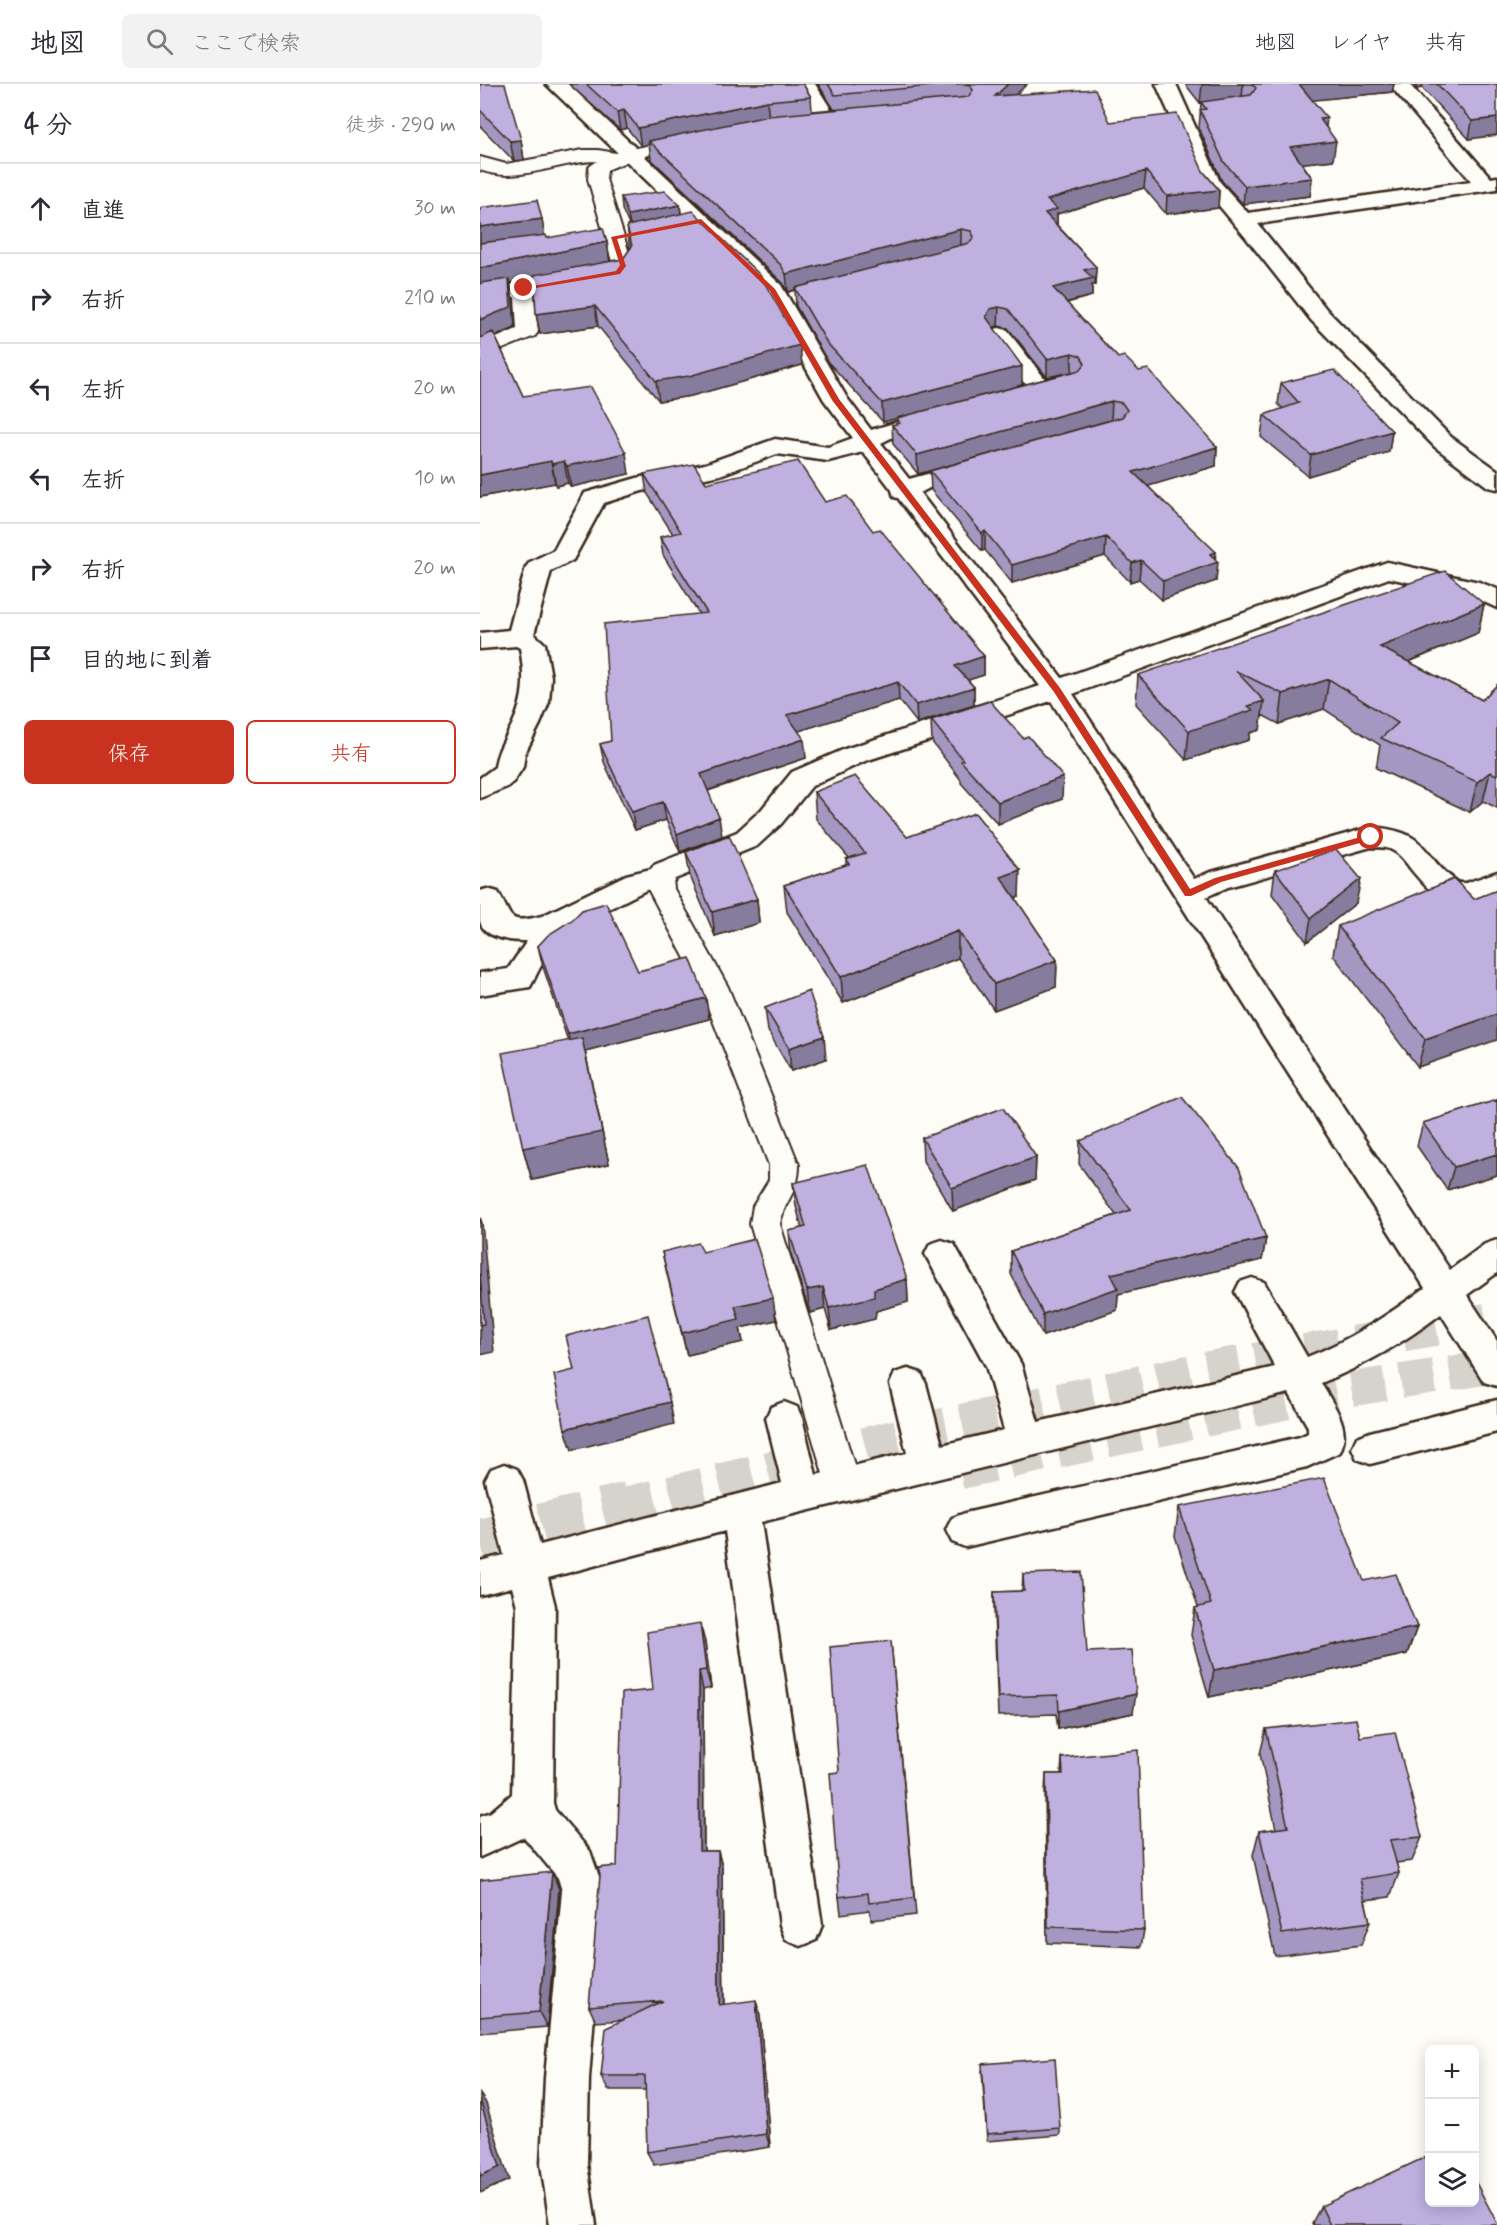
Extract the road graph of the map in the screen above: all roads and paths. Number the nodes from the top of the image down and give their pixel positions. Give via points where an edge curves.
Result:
1 (556, 84) edge
2 (1166, 84) edge
3 (1399, 84) edge
4 (807, 87) edge
5 (1201, 112) edge
6 (1180, 114) junction
7 (850, 118) edge
8 (828, 120) junction
9 (804, 122) edge
10 (710, 137) edge
11 (623, 156) junction
12 (480, 163) edge
13 (1491, 184) edge
14 (1241, 220) junction
15 (701, 221) junction
16 (676, 226) edge
17 (634, 235) edge
18 (614, 238) junction
19 (593, 240) edge
20 (524, 288) junction
21 (803, 296) edge
22 (480, 297) edge
23 (780, 302) junction
24 (999, 335) edge
25 (480, 352) edge
26 (1040, 390) edge
27 (954, 412) edge
28 (866, 441) junction
29 (992, 463) edge
30 (1497, 482) edge
31 (903, 492) junction
32 (1497, 600) edge
33 (520, 637) junction
34 (480, 641) edge
35 (1057, 690) junction
36 (480, 789) edge
37 (660, 879) junction
38 (1497, 882) edge
39 (1188, 893) junction
40 (487, 899) dead end
41 (578, 913) junction
42 (480, 984) edge
43 (942, 1254) dead end
44 (1497, 1254) edge
45 (1445, 1291) junction
46 (1252, 1292) dead end
47 (1497, 1371) edge
48 (1299, 1376) junction
49 (908, 1384) dead end
50 (1497, 1416) edge
51 (784, 1418) dead end
52 (1025, 1441) junction
53 (1370, 1448) dead end
54 (928, 1464) junction
55 (504, 1480) dead end
56 (843, 1484) junction
57 (803, 1495) junction
58 (740, 1511) junction
59 (965, 1530) dead end
60 (525, 1567) junction
61 (480, 1578) edge
62 (532, 1803) junction
63 (480, 1837) edge
64 (801, 1925) dead end
65 (573, 2225) edge

1 - 11 street via 604,127
2 - 6 street
3 - 13 street
4 - 8 street
5 - 6 street
6 - 14 street via 1211,184
7 - 8 lane
8 - 9 lane
10 - 11 lane
11 - 12 lane via 574,157 504,169
11 - 15 street
11 - 18 lane via 598,167 597,179
13 - 14 street
14 - 30 street via 1363,375
15 - 16 lane
15 - 23 street via 773,290
17 - 18 lane
18 - 19 lane
18 - 20 lane via 623,266 618,272
20 - 22 lane
20 - 25 lane via 528,332
21 - 23 lane
23 - 28 street via 836,400
24 - 26 street
27 - 28 street via 889,430
28 - 31 street
28 - 33 street via 828,454 775,446 711,470 594,498 564,555 539,567
29 - 31 street via 924,481
31 - 35 street
32 - 35 street via 1479,590 1387,570
33 - 34 street
33 - 36 street via 532,644 539,675 534,710 503,776
35 - 37 street via 855,755 802,779 747,839 664,872
35 - 39 street
37 - 41 street via 633,884
37 - 56 lane via 661,889 714,987 784,1165 784,1182 768,1206 765,1224
38 - 39 street via 1455,893 1441,884 1406,846 1389,838 1371,837 1218,880
39 - 45 street
40 - 41 street via 488,914 498,925 516,931 538,928
41 - 42 street via 574,925 525,960 519,979
43 - 52 street via 1003,1364
44 - 45 street
45 - 47 street
45 - 48 street via 1406,1321 1337,1361
46 - 48 street
48 - 52 street
48 - 59 street via 1326,1426 1327,1441 1307,1451
49 - 54 street
50 - 53 street
51 - 57 street
52 - 54 street
54 - 56 street
55 - 60 street
56 - 57 street
57 - 58 street
58 - 60 street
58 - 64 street
60 - 61 street
60 - 62 street via 536,1606
62 - 63 street via 506,1826
62 - 65 street via 538,1822 576,1866 583,1891 564,2164

